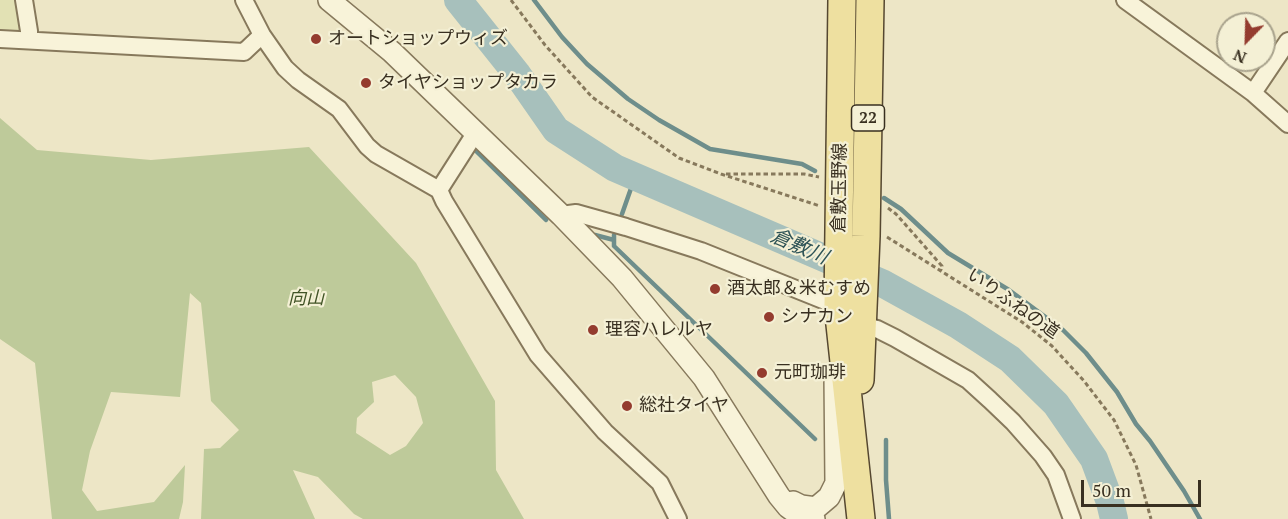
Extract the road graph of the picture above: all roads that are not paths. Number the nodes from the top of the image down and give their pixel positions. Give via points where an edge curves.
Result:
1 (24, 0) edge
2 (244, 0) edge
3 (329, 0) edge
4 (842, 0) edge
5 (870, 0) edge
6 (1125, 0) edge
7 (262, 35) junction
8 (0, 39) edge
9 (29, 40) junction
10 (1288, 41) edge
11 (1253, 93) junction
12 (1288, 124) edge
13 (476, 132) junction
14 (439, 190) junction
15 (561, 216) junction
16 (854, 314) junction
17 (779, 496) junction
18 (678, 519) edge
19 (812, 519) edge
20 (860, 519) edge
21 (1072, 519) edge

1 - 9 street
2 - 7 street
3 - 13 street via 393,52
4 - 16 main road, 倉敷玉野線 / 22 via 832,215
5 - 16 main road, 倉敷玉野線 / 22 via 876,236
6 - 11 street
7 - 9 street via 244,52
7 - 14 street via 285,68 339,109 376,154
8 - 9 street
10 - 11 street
11 - 12 street
13 - 14 street
13 - 15 street
14 - 18 street via 538,355 605,432 660,483
15 - 16 street via 576,213 701,251
15 - 17 street via 622,278 704,378
16 - 17 street via 834,361 836,483 829,497 816,508
16 - 20 main road, 倉敷玉野線 / 22
16 - 21 street via 968,380 990,400 1056,475
17 - 19 street via 799,515

